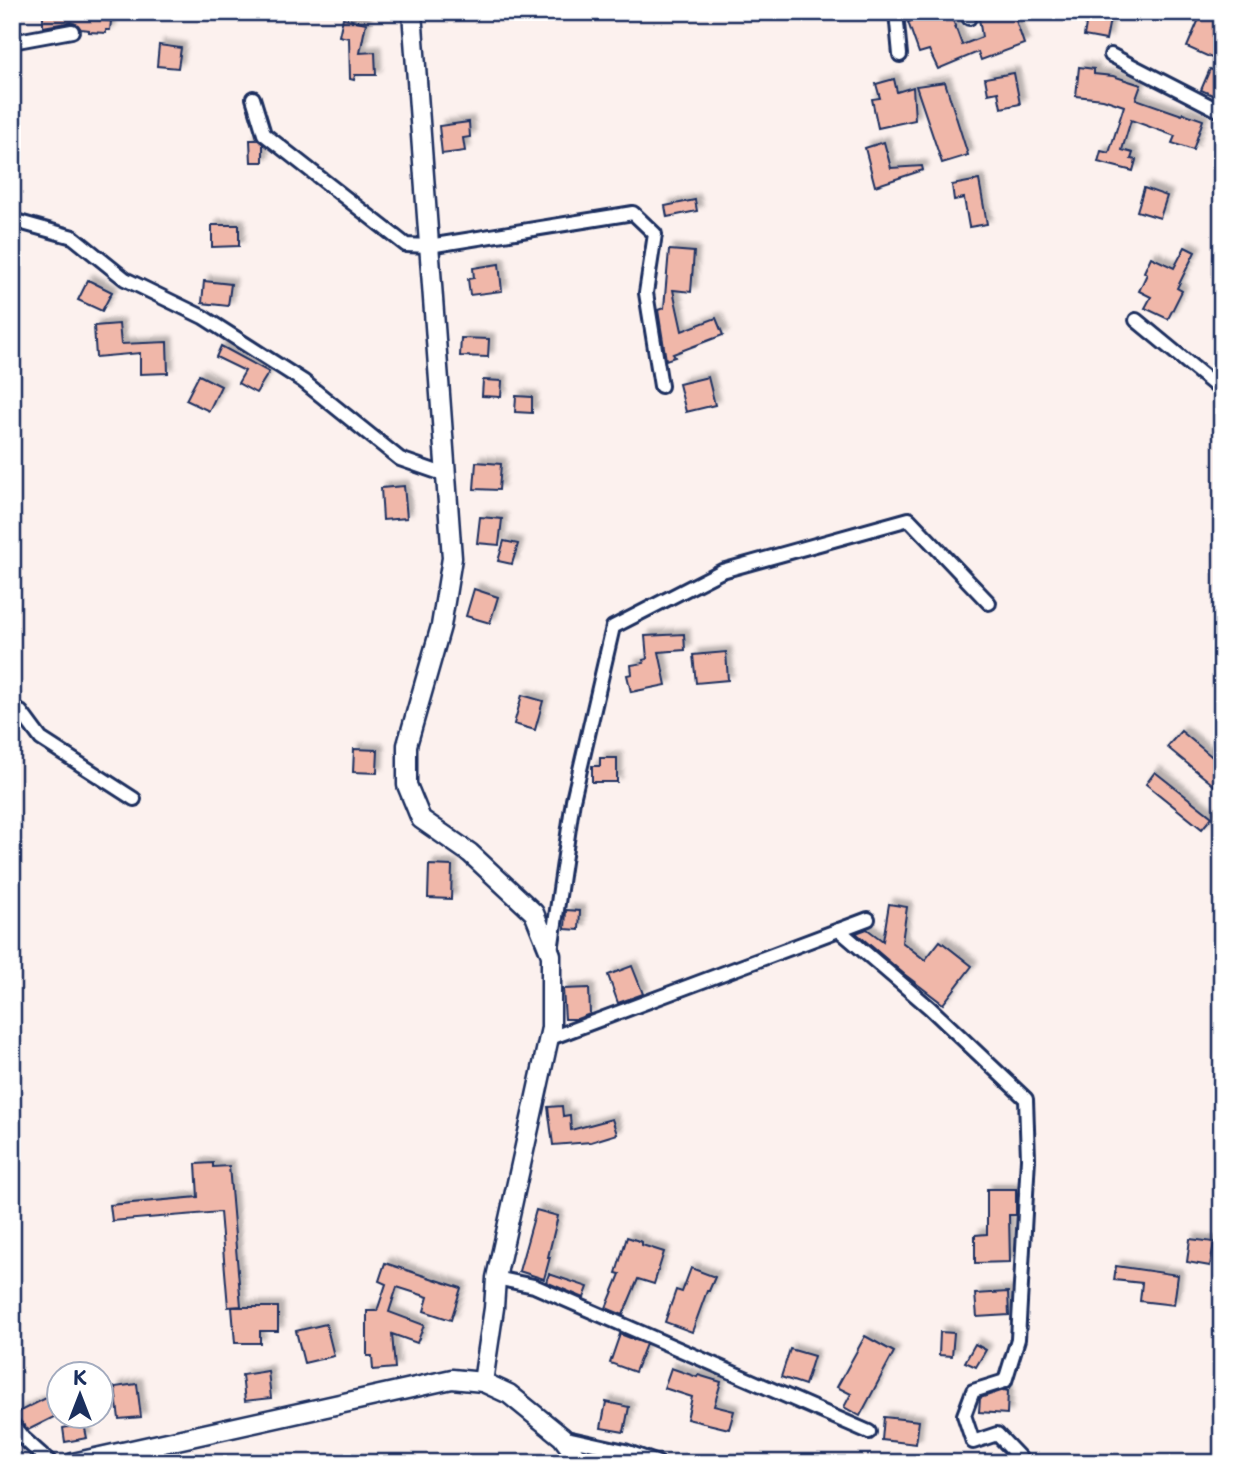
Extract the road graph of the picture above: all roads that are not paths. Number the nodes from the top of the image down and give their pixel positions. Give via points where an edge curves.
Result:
1 (412, 12) edge
2 (896, 12) edge
3 (72, 31) dead end
4 (12, 43) edge
5 (900, 55) dead end
6 (1111, 55) dead end
7 (253, 98) dead end
8 (1222, 113) edge
9 (12, 220) edge
10 (429, 246) junction
11 (1136, 320) dead end
12 (661, 386) dead end
13 (1222, 391) edge
14 (446, 475) junction
15 (989, 603) dead end
16 (12, 710) edge
17 (134, 799) dead end
18 (868, 919) dead end
19 (839, 930) junction
20 (551, 955) junction
21 (548, 1040) junction
22 (496, 1278) junction
23 (483, 1382) junction
24 (12, 1424) edge
25 (869, 1432) dead end
26 (562, 1437) junction
27 (625, 1457) edge
28 (115, 1458) edge
29 (51, 1463) edge
30 (73, 1463) edge
31 (581, 1463) edge
32 (658, 1463) edge
33 (1019, 1463) edge

1 - 10 street
2 - 5 street
3 - 4 street
6 - 8 street
7 - 10 street via 264,134 406,245
9 - 14 street via 73,237 125,279 203,317 303,381 400,459
10 - 12 street via 633,213 655,234 646,293
10 - 14 street
11 - 13 street
14 - 20 street via 452,558 442,626 407,745 407,785 421,819 470,853 534,913
15 - 20 street via 909,519 722,571 613,627 573,800
16 - 17 street via 21,712 41,738
18 - 19 street
19 - 21 street
19 - 33 street via 1026,1099 1028,1158 1017,1339 1006,1381 972,1391 964,1415 972,1442 997,1434 1020,1458
20 - 21 street
21 - 22 street
22 - 23 street
22 - 25 street via 534,1286
23 - 26 street via 509,1394
23 - 28 street via 441,1382
24 - 29 street
26 - 27 street
26 - 31 street
27 - 32 street
28 - 30 street

